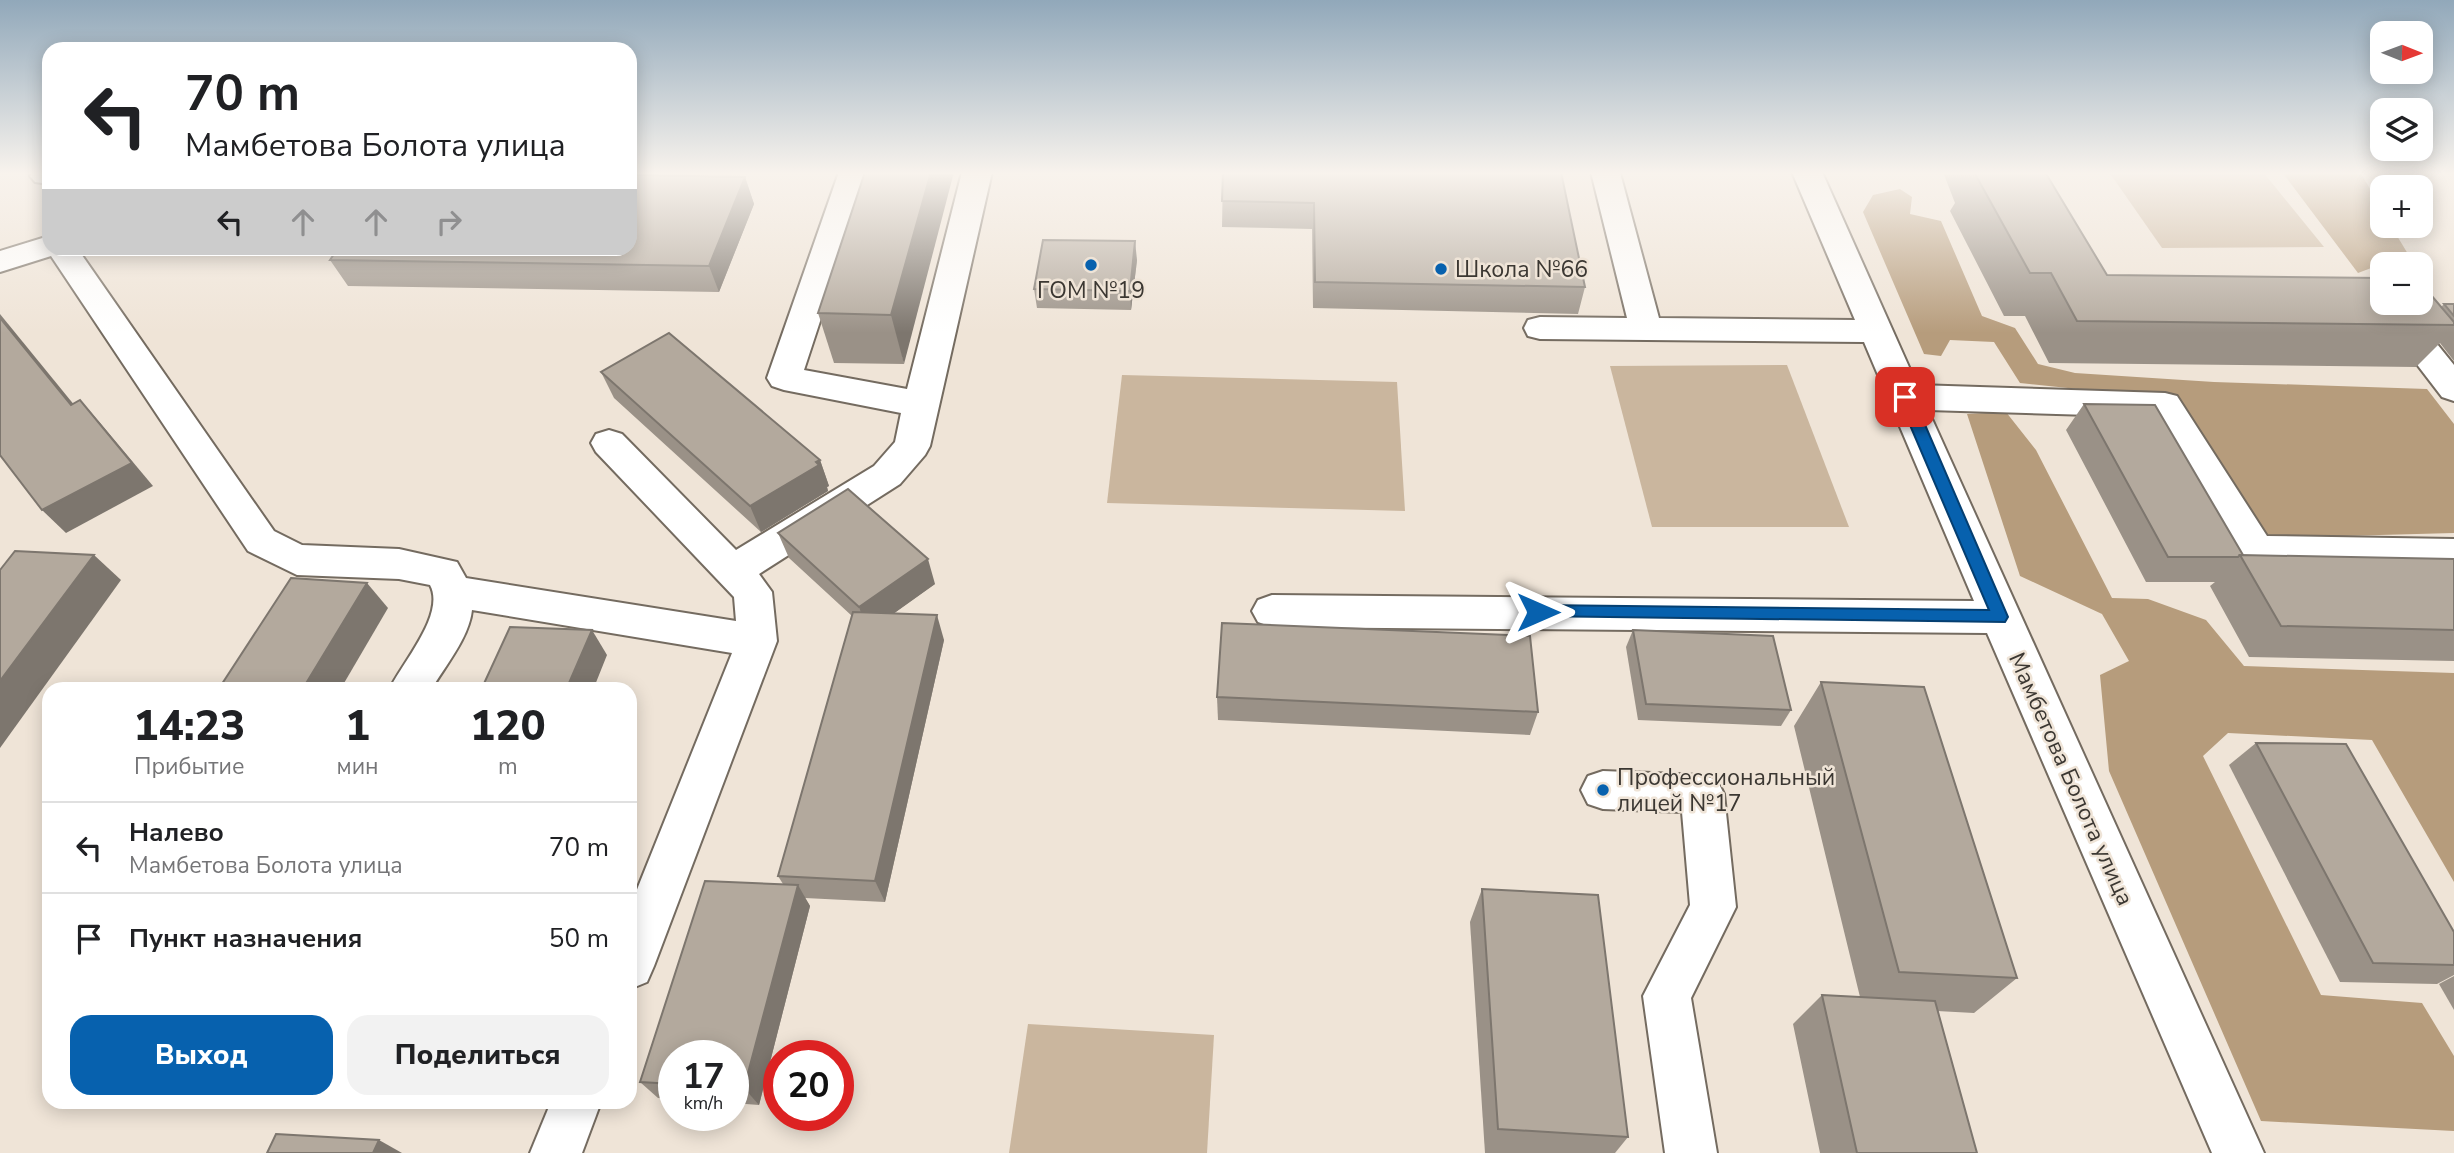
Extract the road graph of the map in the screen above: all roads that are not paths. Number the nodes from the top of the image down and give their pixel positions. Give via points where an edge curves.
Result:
1 (836, 226) edge
2 (964, 226) edge
3 (1619, 226) edge
4 (1831, 226) edge
5 (42, 248) edge
6 (66, 256) edge
7 (0, 262) edge
8 (2394, 315) edge
9 (1540, 328) dead end
10 (1646, 329) junction
11 (1877, 331) junction
12 (2454, 388) edge
13 (1905, 397) junction
14 (920, 404) junction
15 (609, 443) dead end
16 (2454, 554) edge
17 (733, 571) junction
18 (454, 593) junction
19 (1272, 611) dead end
20 (2000, 617) junction
21 (757, 641) junction
22 (415, 682) edge
23 (1602, 790) dead end
24 (637, 948) edge
25 (573, 1109) edge
26 (556, 1153) edge
27 (1691, 1153) edge
28 (2238, 1153) edge

1 - 14 street via 784,378
2 - 14 street
3 - 10 street
4 - 11 street, Мамбетова Болота улица
5 - 7 street
6 - 18 street via 261,541 297,560 399,564 443,573
8 - 12 street
9 - 10 street
10 - 11 street
11 - 13 street, Мамбетова Болота улица
13 - 16 street via 2165,405 2256,550
13 - 20 street, Мамбетова Болота улица
14 - 17 street via 912,446 887,475
15 - 17 street
17 - 21 street via 753,592
18 - 21 street
18 - 22 street via 451,621
19 - 20 street
20 - 28 street, Мамбетова Болота улица
21 - 24 street
23 - 27 street via 1702,794 1713,907 1667,996
25 - 26 street

